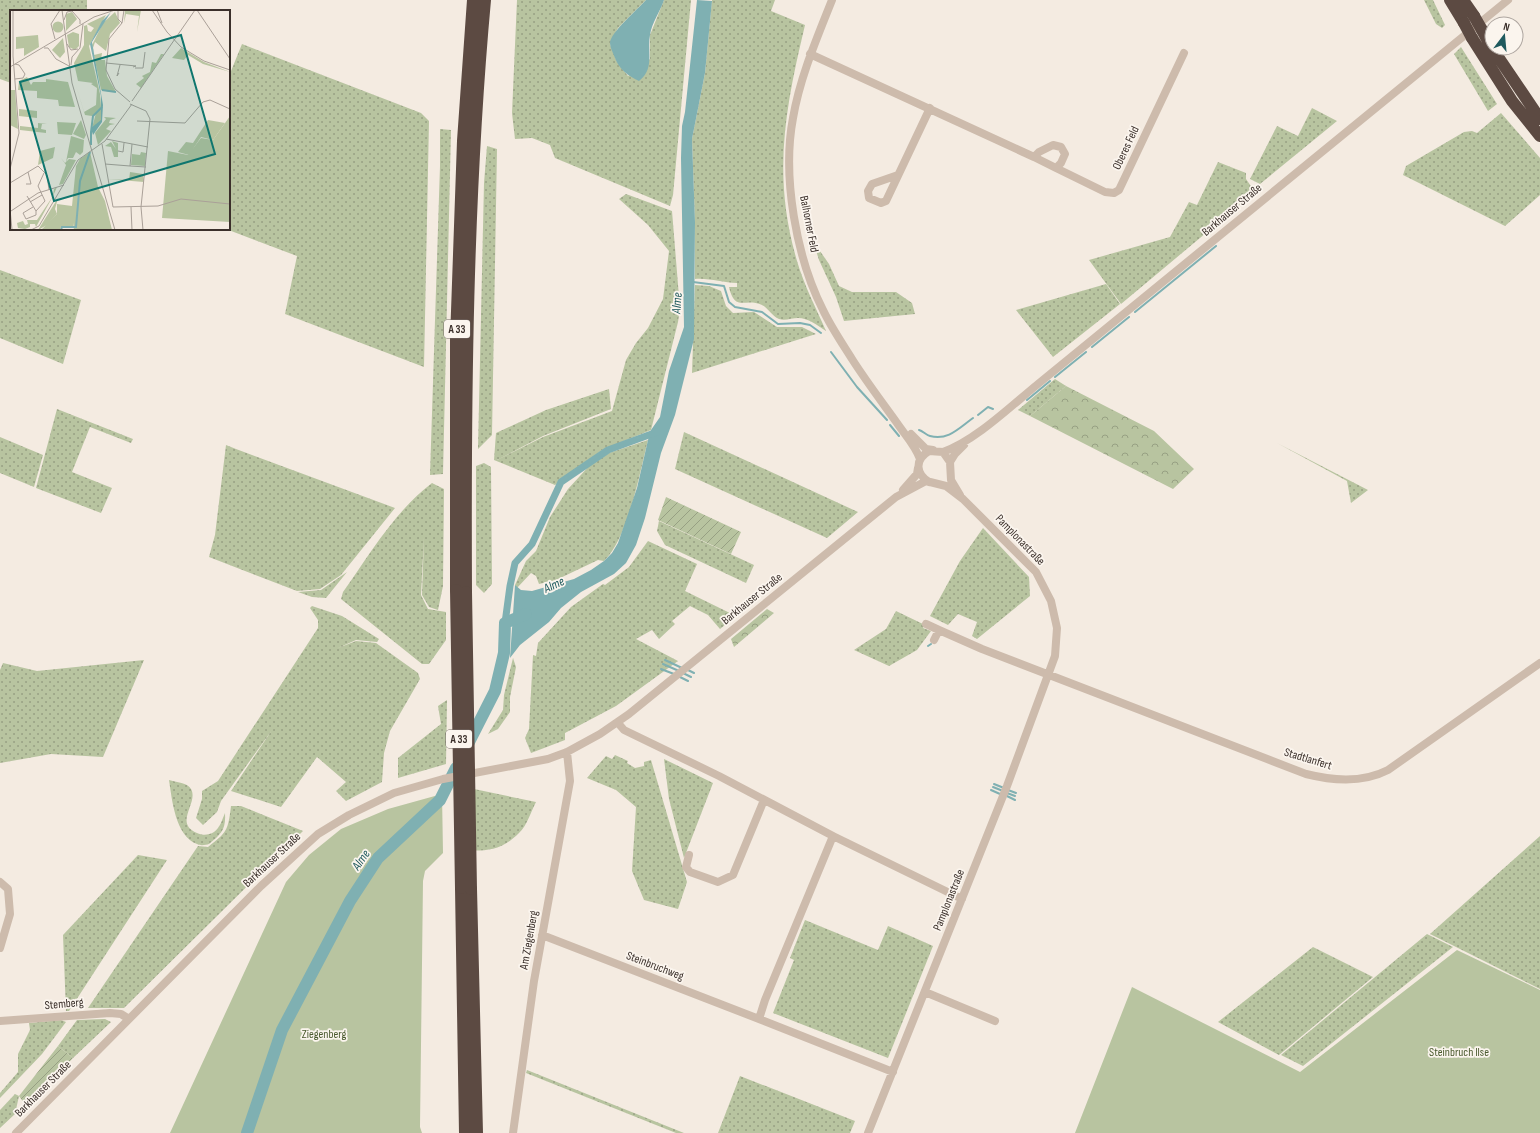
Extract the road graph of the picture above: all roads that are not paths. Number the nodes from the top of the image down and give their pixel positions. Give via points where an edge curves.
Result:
1 (832, 0) edge
2 (1450, 0) edge
3 (1454, 0) edge
4 (1465, 0) edge
5 (1508, 0) edge
6 (482, 1) edge
7 (1469, 20) junction
8 (1477, 34) junction
9 (1484, 41) edge
10 (1184, 53) dead end
11 (810, 54) junction
12 (1496, 56) edge
13 (1515, 94) junction
14 (930, 108) junction
15 (1540, 119) edge
16 (1540, 136) edge
17 (1034, 157) junction
18 (1056, 168) junction
19 (898, 175) dead end
20 (890, 411) junction
21 (971, 437) junction
22 (933, 450) junction
23 (943, 452) junction
24 (920, 458) junction
25 (950, 467) junction
26 (918, 468) junction
27 (933, 483) junction
28 (901, 494) junction
29 (963, 499) junction
30 (461, 591) junction
31 (926, 624) dead end
32 (939, 630) junction
33 (934, 640) dead end
34 (1540, 663) edge
35 (1049, 675) junction
36 (618, 722) junction
37 (567, 752) junction
38 (764, 800) junction
39 (833, 836) junction
40 (689, 855) dead end
41 (0, 882) edge
42 (466, 889) junction
43 (962, 900) junction
44 (542, 935) junction
45 (0, 948) edge
46 (925, 992) junction
47 (129, 1019) junction
48 (759, 1019) junction
49 (0, 1021) edge
50 (995, 1021) dead end
51 (893, 1072) junction
52 (16, 1133) edge
53 (465, 1133) edge
54 (477, 1133) edge
55 (513, 1133) edge
56 (868, 1133) edge

1 - 11 street, Balhorner Feld
2 - 7 highway
3 - 7 highway
4 - 7 highway
5 - 21 street, Barkhauser Straße
6 - 30 highway, A 33 via 473,184
6 - 30 highway, A 33 via 463,141 456,340 455,463
7 - 8 highway, bridge
8 - 9 highway
8 - 13 highway
10 - 18 street, Oberes Feld via 1119,190 1114,193 1105,192
11 - 14 street, Oberes Feld
11 - 20 street, Balhorner Feld via 793,118 789,164 791,205 804,261 822,309 861,374
12 - 13 highway
13 - 15 highway
13 - 16 highway
14 - 17 street, Oberes Feld
14 - 19 street
17 - 18 street, Oberes Feld
17 - 18 street via 1053,145 1059,146 1065,157
20 - 22 street, Balhorner Feld via 922,446
20 - 24 street, Balhorner Feld
21 - 23 street, Barkhauser Straße
21 - 25 street, Barkhauser Straße
22 - 23 street
22 - 24 street
23 - 25 street
24 - 26 street
25 - 27 street via 947,477
25 - 29 street via 951,480
26 - 27 street via 922,477
26 - 28 street, Barkhauser Straße via 917,474
27 - 28 street, Barkhauser Straße via 923,482
27 - 29 street via 946,486
28 - 36 street, Barkhauser Straße
29 - 35 street, Pamplonastraße via 1036,572 1052,600 1057,628 1055,656
30 - 42 highway, A 33, bridge
31 - 32 street
32 - 33 street
32 - 35 street
34 - 35 street, Stadtlanfert via 1388,770 1378,775 1348,780 1306,774
35 - 43 street, Pamplonastraße
36 - 37 street, Barkhauser Straße
36 - 38 street via 624,730
37 - 44 street, Am Ziegenberg via 570,781
37 - 47 street, Barkhauser Straße, bridge via 548,759 443,779 394,792 349,814 318,834 261,886
38 - 39 street
38 - 40 street via 733,875 718,882 690,872 686,867
39 - 43 street
39 - 48 street
41 - 45 street via 8,889 10,914
42 - 53 highway, A 33
42 - 54 highway, A 33
43 - 46 street, Pamplonastraße
44 - 48 street, Steinbruchweg
44 - 55 street, Am Ziegenberg
46 - 50 street
46 - 51 street, Pamplonastraße
47 - 49 street, Stemberg via 110,1012
47 - 52 street, Barkhauser Straße
48 - 51 street, Steinbruchweg
51 - 56 street, Pamplonastraße

